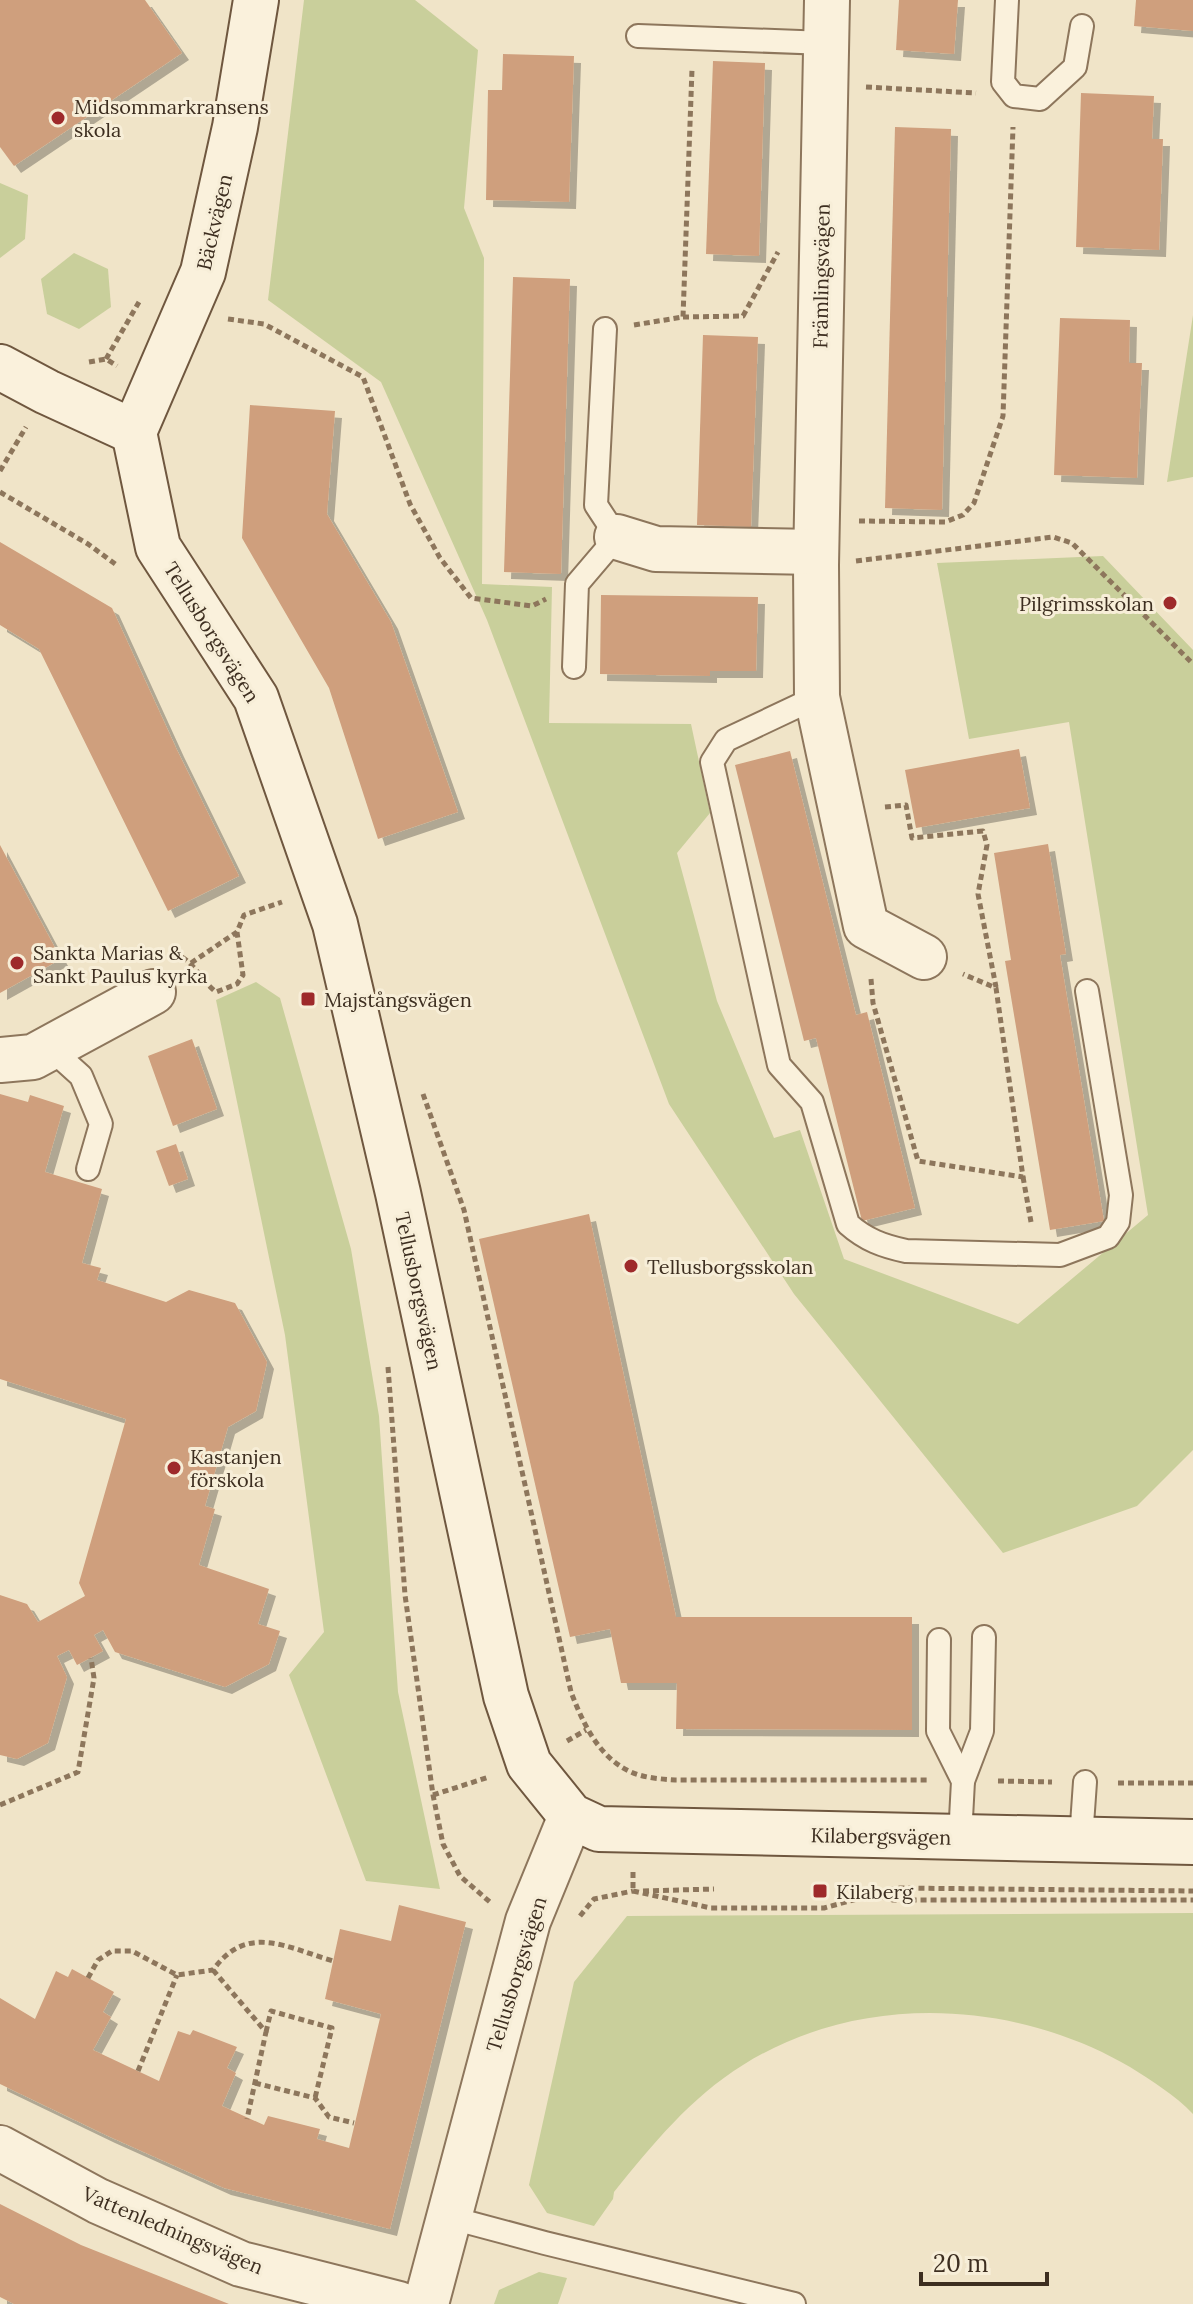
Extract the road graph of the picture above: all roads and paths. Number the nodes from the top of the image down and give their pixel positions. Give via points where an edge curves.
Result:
1 (256, 0) edge
2 (827, 0) edge
3 (1007, 0) edge
4 (1082, 26) dead end
5 (638, 36) dead end
6 (693, 38) junction
7 (826, 43) junction
8 (825, 86) junction
9 (953, 92) dead end
10 (1014, 96) junction
11 (778, 251) dead end
12 (683, 317) junction
13 (215, 318) dead end
14 (605, 329) joint
15 (0, 367) edge
16 (134, 432) junction
17 (0, 492) edge
18 (816, 536) junction
19 (617, 537) junction
20 (907, 556) dead end
21 (127, 572) dead end
22 (532, 606) dead end
23 (1193, 664) edge
24 (574, 667) dead end
25 (817, 697) junction
26 (842, 811) junction
27 (284, 901) dead end
28 (237, 932) junction
29 (173, 952) dead end
30 (924, 957) joint
31 (191, 963) junction
32 (996, 988) junction
33 (1087, 991) dead end
34 (153, 992) dead end
35 (873, 1003) dead end
36 (50, 1048) junction
37 (0, 1060) edge
38 (418, 1080) dead end
39 (88, 1169) dead end
40 (1023, 1177) junction
41 (1032, 1228) dead end
42 (387, 1351) dead end
43 (984, 1637) dead end
44 (939, 1640) dead end
45 (91, 1658) dead end
46 (963, 1781) junction
47 (1085, 1782) junction
48 (1193, 1783) edge
49 (0, 1805) edge
50 (571, 1816) junction
51 (960, 1837) junction
52 (1081, 1839) junction
53 (1193, 1842) edge
54 (714, 1889) dead end
55 (852, 1889) dead end
56 (633, 1891) junction
57 (1193, 1891) edge
58 (870, 1895) junction
59 (1193, 1900) edge
60 (528, 1921) junction
61 (575, 1922) dead end
62 (333, 1961) dead end
63 (213, 1970) junction
64 (177, 1975) junction
65 (88, 1978) dead end
66 (266, 2032) junction
67 (138, 2071) dead end
68 (255, 2083) junction
69 (315, 2098) junction
70 (247, 2119) dead end
71 (354, 2123) dead end
72 (0, 2148) edge
73 (448, 2217) junction
74 (399, 2304) edge
75 (426, 2304) edge
76 (794, 2304) edge

1 - 16 street, Bäckvägen via 203,272
2 - 7 street, Främlingsvägen
3 - 10 lane via 1003,82
4 - 10 lane via 1075,67 1040,99
5 - 6 lane
6 - 7 lane
6 - 12 path
7 - 8 street, Främlingsvägen
8 - 9 path
8 - 18 street, Främlingsvägen
10 - 18 path via 1003,416 974,503 963,515 945,522
11 - 12 path via 743,316
12 - 14 path
13 - 22 path via 264,324 363,377 410,504 440,558 471,598
14 - 19 lane via 596,505
15 - 16 street
16 - 50 street, Tellusborgsvägen via 158,547 256,698 335,924 506,1696 529,1764
17 - 21 path
18 - 19 street via 656,549
18 - 25 street, Främlingsvägen
19 - 24 lane via 577,584
20 - 23 path via 1053,537 1072,543
25 - 26 street, Främlingsvägen
25 - 33 lane via 726,740 712,762 779,1065 812,1102 848,1224 861,1236 906,1251 1060,1255 1108,1237 1118,1222 1121,1195
26 - 30 street, Främlingsvägen via 866,926
26 - 32 path via 906,805 912,838 983,831 987,845 978,894
27 - 28 path via 244,915
28 - 31 path
28 - 31 path via 243,975 237,984 216,992
29 - 31 path
30 - 32 path
32 - 40 path
34 - 36 street
35 - 40 path via 918,1161
36 - 37 street via 33,1057
36 - 39 lane via 81,1076 101,1124
38 - 46 path via 464,1210 571,1692 586,1730 612,1759 631,1772 654,1778
40 - 41 path
42 - 60 path via 405,1595 443,1844 460,1876 493,1906
43 - 46 lane via 982,1731
44 - 46 lane via 938,1731
45 - 49 path via 94,1678 78,1772
46 - 47 path
46 - 51 lane
47 - 48 path
47 - 52 lane
50 - 51 street, Kilabergsvägen via 599,1829 632,1831
50 - 60 street, Tellusborgsvägen
51 - 52 street, Kilabergsvägen
52 - 53 street, Kilabergsvägen
54 - 56 path
55 - 58 path
56 - 58 path via 711,1908 824,1908
56 - 61 path via 594,1899
57 - 58 path via 897,1888
58 - 59 path via 893,1900
60 - 73 street, Tellusborgsvägen
62 - 63 path via 249,1941 225,1954
63 - 64 path
63 - 66 path
64 - 65 path via 132,1951 112,1951 98,1960
64 - 67 path
66 - 68 path
66 - 69 path via 271,2011 332,2028
68 - 69 path
68 - 70 path
69 - 71 path via 329,2117
72 - 74 street, Vattenledningsvägen via 98,2201 241,2264
73 - 75 street, Tellusborgsvägen
73 - 76 lane

